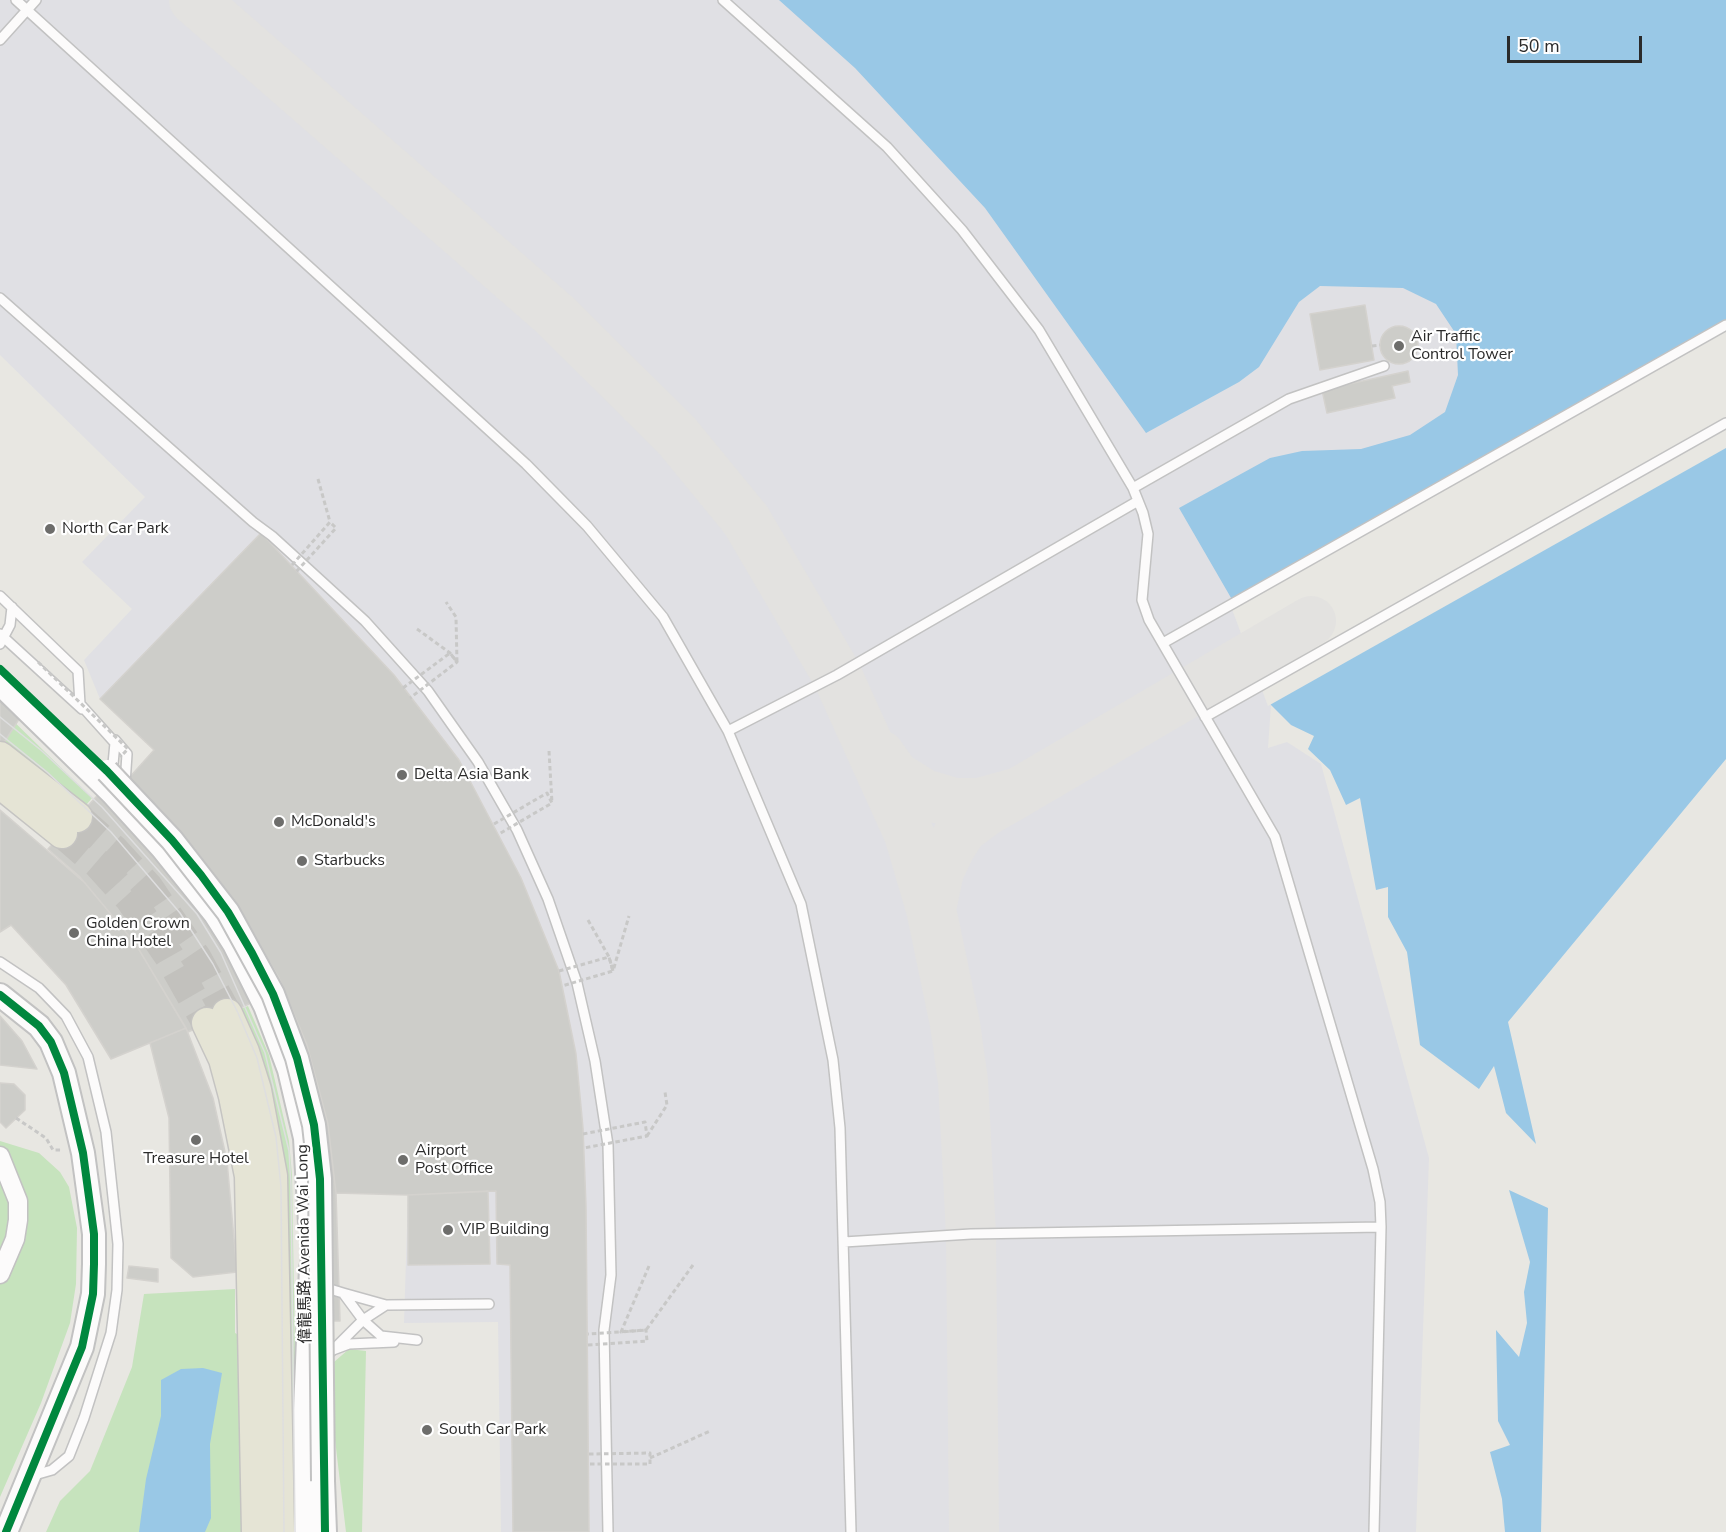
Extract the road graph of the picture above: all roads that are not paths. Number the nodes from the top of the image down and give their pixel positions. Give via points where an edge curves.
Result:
1 (16, 0) edge
2 (36, 0) edge
3 (723, 0) edge
4 (27, 10) junction
5 (0, 40) edge
6 (0, 298) edge
7 (1726, 325) edge
8 (1384, 366) dead end
9 (1726, 423) edge
10 (1133, 488) junction
11 (1138, 501) junction
12 (0, 596) edge
13 (12, 607) junction
14 (1, 639) edge
15 (1163, 643) junction
16 (0, 669) edge
17 (0, 684) edge
18 (85, 711) junction
19 (1206, 717) junction
20 (728, 731) junction
21 (113, 738) junction
22 (0, 757) edge
23 (0, 783) edge
24 (112, 793) junction
25 (128, 810) junction
26 (0, 962) edge
27 (0, 995) edge
28 (0, 1156) edge
29 (1381, 1227) junction
30 (844, 1242) junction
31 (0, 1274) edge
32 (311, 1278) junction
33 (343, 1293) junction
34 (489, 1304) dead end
35 (386, 1305) junction
36 (363, 1320) junction
37 (333, 1350) junction
38 (307, 1382) junction
39 (30, 1476) junction
40 (323, 1481) junction
41 (6, 1532) edge
42 (257, 1532) edge
43 (279, 1532) edge
44 (305, 1532) edge
45 (325, 1532) edge
46 (332, 1532) edge
47 (608, 1532) edge
48 (851, 1532) edge
49 (1374, 1532) edge

1 - 4 lane
2 - 4 lane
3 - 10 lane via 887,147 962,230 1040,330
4 - 5 lane
4 - 20 lane via 526,464 587,526 663,617
6 - 47 lane via 365,621 428,691 478,762 517,830 548,899 577,983 595,1061 608,1145 611,1275 604,1330
7 - 15 lane
8 - 10 lane via 1289,399
9 - 19 lane
10 - 11 lane
11 - 15 lane via 1148,534 1142,600
11 - 20 lane via 837,675
12 - 13 lane
13 - 14 lane via 13,617
13 - 18 lane via 78,671 79,698
14 - 18 lane
15 - 19 lane
16 - 40 street, 偉龍馬路 Avenida Wai Long, bridge via 107,771 172,840 228,912 273,994 297,1058 318,1149
17 - 24 street, 偉龍馬路 Avenida Wai Long
18 - 21 lane
19 - 29 lane via 1275,837 1373,1168
20 - 30 lane via 801,904 833,1060
21 - 24 lane
21 - 25 lane via 127,754 124,795
22 - 23 main road via 70,825
24 - 25 street, 偉龍馬路 Avenida Wai Long
25 - 32 street, 偉龍馬路 Avenida Wai Long via 215,914 265,1006 289,1070 305,1138
26 - 39 lane via 39,988 66,1016 88,1057 106,1132 118,1244 111,1333 84,1418 69,1456 52,1470
27 - 39 street via 26,1014 51,1042 64,1073 82,1147 94,1234 93,1294 82,1347
28 - 31 street via 18,1201 15,1239
29 - 30 lane via 971,1234
29 - 49 lane
30 - 48 lane
32 - 33 lane via 317,1285
32 - 38 street, 偉龍馬路 Avenida Wai Long
33 - 35 lane
33 - 36 lane
34 - 35 lane
35 - 36 lane
36 - 37 lane
36 - 37 lane via 381,1336 417,1340 350,1344
37 - 38 lane
38 - 44 street, 偉龍馬路 Avenida Wai Long
39 - 41 street
40 - 45 street, 偉龍馬路 Avenida Wai Long
40 - 46 lane
42 - 43 main road, 偉龍馬路 Avenida Wai Long via 250,1176 217,1019 244,1052 256,1090 272,1176

